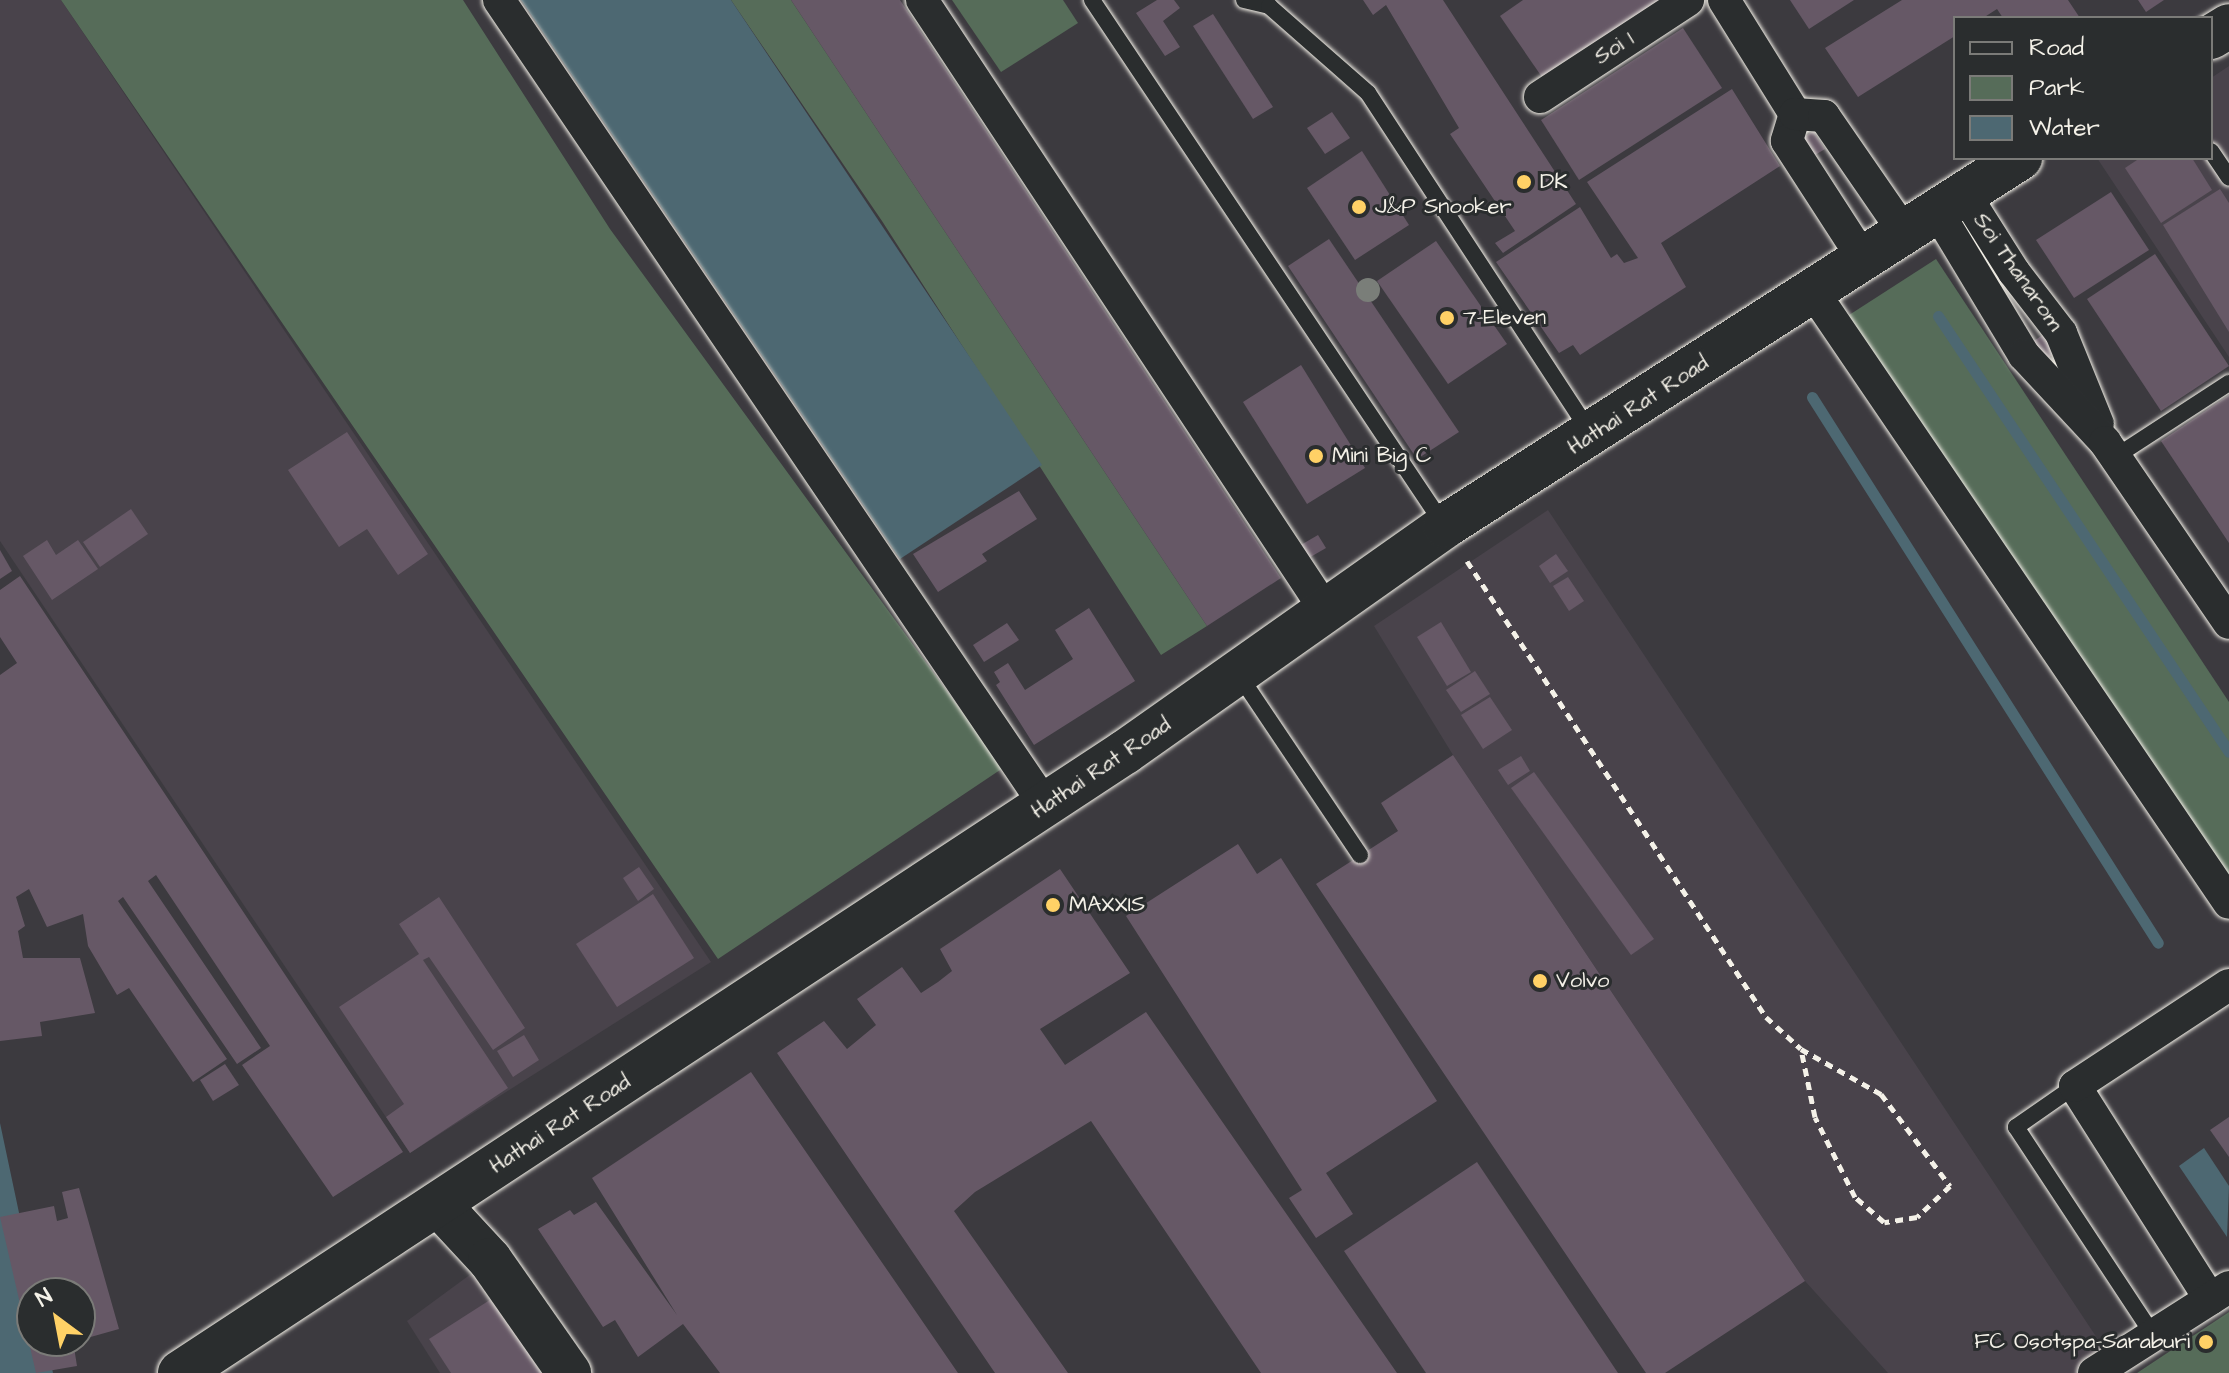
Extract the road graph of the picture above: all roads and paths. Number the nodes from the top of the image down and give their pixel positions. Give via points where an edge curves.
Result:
1 (499, 0) edge
2 (922, 0) edge
3 (1092, 0) edge
4 (1244, 0) edge
5 (1688, 0) edge
6 (1724, 0) edge
7 (1540, 97) dead end
8 (1795, 114) junction
9 (2213, 154) edge
10 (2017, 160) edge
11 (2229, 178) edge
12 (1935, 212) junction
13 (1862, 257) junction
14 (1812, 290) junction
15 (2229, 383) edge
16 (1592, 435) junction
17 (2110, 450) junction
18 (1445, 526) junction
19 (1324, 608) junction
20 (2229, 623) edge
21 (1239, 675) junction
22 (1045, 805) junction
23 (1360, 855) dead end
24 (2229, 903) edge
25 (2229, 985) edge
26 (1801, 1049) junction
27 (2075, 1086) junction
28 (438, 1204) junction
29 (2220, 1293) edge
30 (2153, 1335) junction
31 (180, 1373) edge
32 (569, 1373) edge
33 (2094, 1373) edge

1 - 22 street
2 - 19 street
3 - 18 lane
4 - 16 lane via 1269,6 1368,93
5 - 7 street, Soi 1
6 - 8 street
8 - 12 street via 1824,116
8 - 13 street via 1787,141
9 - 11 lane
10 - 12 main road, Hathai Rat Road
12 - 13 main road, Hathai Rat Road
12 - 17 street, Soi Thanarom via 2024,355
12 - 17 street, Soi Thanarom via 2014,272 2061,333
13 - 14 main road, Hathai Rat Road
14 - 16 main road, Hathai Rat Road
14 - 24 street
15 - 17 lane
16 - 18 main road, Hathai Rat Road
17 - 20 street, Soi Thanarom
18 - 19 main road, Hathai Rat Road
18 - 26 path via 1766,1017
19 - 21 main road, Hathai Rat Road
21 - 22 main road, Hathai Rat Road
21 - 23 lane
22 - 28 main road, Hathai Rat Road
25 - 27 street
26 - 26 path via 1881,1094 1950,1186 1917,1217 1884,1222 1855,1197 1815,1117
27 - 29 street
27 - 30 lane via 2016,1127
28 - 31 main road, Hathai Rat Road
28 - 32 main road via 490,1260
29 - 30 street
30 - 33 street

